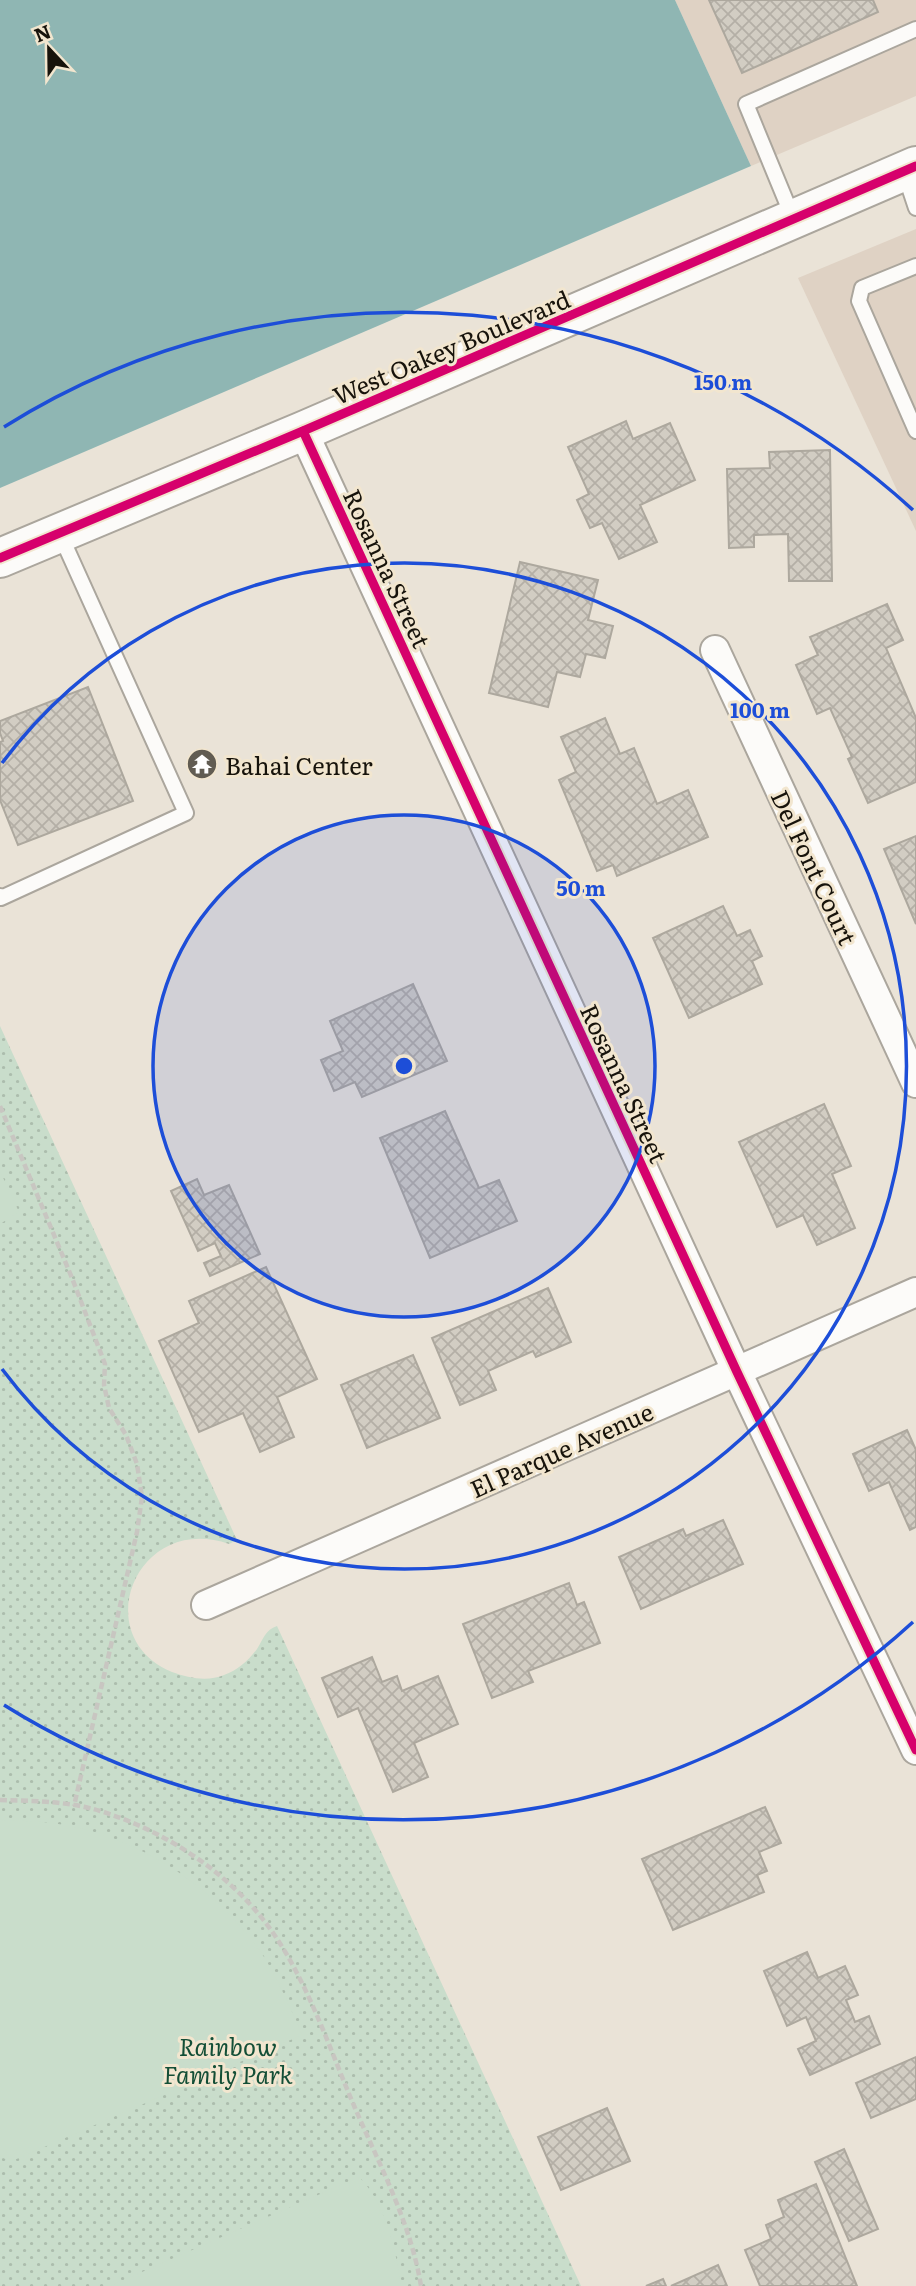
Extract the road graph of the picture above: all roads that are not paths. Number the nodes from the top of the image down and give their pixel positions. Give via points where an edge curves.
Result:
1 (916, 29) edge
2 (910, 168) edge
3 (916, 208) edge
4 (794, 219) junction
5 (916, 266) edge
6 (303, 430) junction
7 (916, 431) edge
8 (59, 533) junction
9 (0, 558) edge
10 (715, 650) dead end
11 (0, 896) edge
12 (916, 1083) edge
13 (916, 1292) edge
14 (737, 1372) junction
15 (206, 1605) dead end
16 (916, 1750) edge

1 - 4 lane via 746,104
2 - 3 lane
2 - 4 main road, West Oakey Boulevard
4 - 6 main road, West Oakey Boulevard
5 - 7 lane via 862,288 859,301
6 - 8 main road, West Oakey Boulevard
6 - 14 street, Rosanna Street
8 - 9 main road, West Oakey Boulevard
8 - 11 lane via 187,813
10 - 12 street, Del Font Court
13 - 14 street, El Parque Avenue
14 - 15 street, El Parque Avenue
14 - 16 street, Rosanna Street

